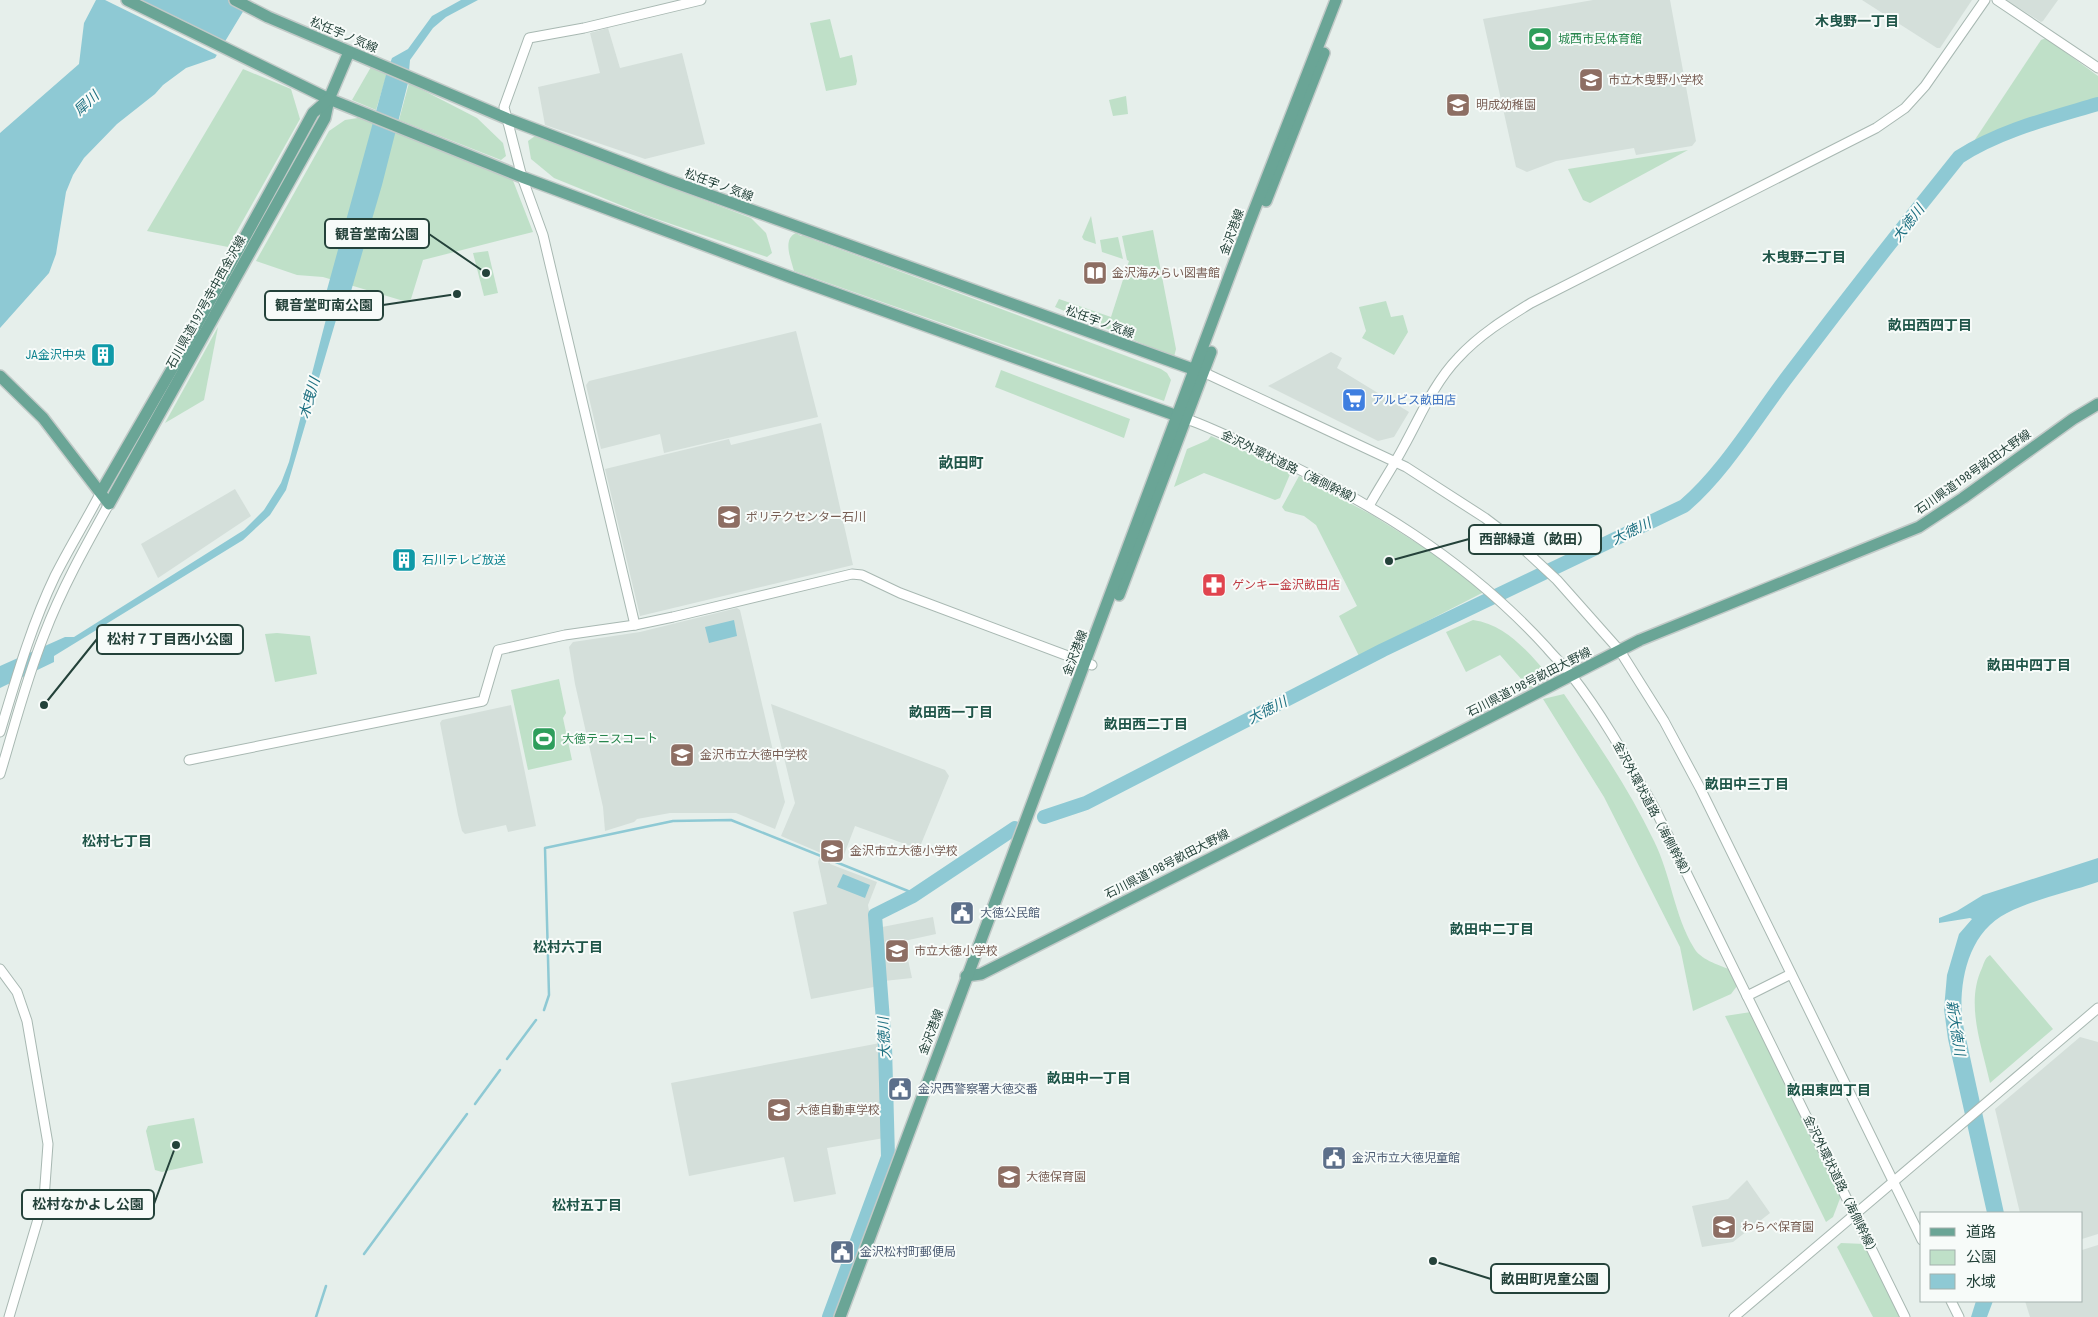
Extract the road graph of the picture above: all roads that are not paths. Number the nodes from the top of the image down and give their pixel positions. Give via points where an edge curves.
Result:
1 (127, 0) edge
2 (235, 0) edge
3 (702, 0) edge
4 (1336, 0) edge
5 (1344, 0) edge
6 (1985, 0) edge
7 (1997, 0) edge
8 (350, 52) junction
9 (2098, 68) edge
10 (329, 99) junction
11 (508, 120) junction
12 (522, 177) junction
13 (1199, 371) junction
14 (0, 376) edge
15 (2098, 404) edge
16 (1183, 417) junction
17 (1394, 462) junction
18 (101, 492) junction
19 (109, 504) junction
20 (1369, 506) junction
21 (635, 625) junction
22 (1620, 651) junction
23 (1089, 664) junction
24 (1572, 675) junction
25 (0, 732) edge
26 (189, 760) dead end
27 (0, 774) edge
28 (0, 969) edge
29 (1789, 970) junction
30 (970, 976) junction
31 (1747, 996) junction
32 (2098, 1008) edge
33 (1893, 1182) junction
34 (1855, 1215) junction
35 (1920, 1236) edge
36 (8, 1317) edge
37 (840, 1317) edge
38 (848, 1317) edge
39 (1734, 1317) edge
40 (1905, 1317) edge

1 - 10 main road
2 - 8 main road, 松任宇ノ気線
3 - 11 street via 529,38 504,107
4 - 13 main road, 金沢港線 via 1252,218
5 - 13 main road, 金沢港線
6 - 17 street via 1925,86 1906,108 1876,128 1548,294 1498,324 1457,359 1420,414
7 - 9 street
8 - 10 main road, 石川県道197号寺中西金沢線
8 - 11 main road, 松任宇ノ気線
10 - 12 main road
10 - 18 main road, 石川県道197号寺中西金沢線 via 313,113
10 - 19 main road, 石川県道197号寺中西金沢線 via 325,118
11 - 12 street
11 - 13 main road, 松任宇ノ気線
12 - 16 main road via 790,277
12 - 21 street via 543,235
13 - 16 main road, 金沢港線
13 - 17 street
14 - 18 main road via 43,418
15 - 22 main road, 石川県道198号畝田大野線 via 1919,527 1782,581
16 - 20 street, 金沢外環状道路（海側幹線） via 1297,467
16 - 23 main road, 金沢港線
17 - 20 street
17 - 22 street via 1422,476 1485,518 1542,565
18 - 19 main road
18 - 25 street via 55,576 30,636
19 - 27 street via 65,585 44,634
20 - 24 street, 金沢外環状道路（海側幹線） via 1435,549 1487,590
21 - 23 street via 852,574 862,575 900,593
21 - 26 street via 565,635 498,650 483,701
22 - 24 main road, 石川県道198号畝田大野線
22 - 29 street via 1664,721
23 - 30 main road, 金沢港線
24 - 30 main road, 石川県道198号畝田大野線 via 990,969
24 - 31 street, 金沢外環状道路（海側幹線） via 1616,741 1654,807
28 - 36 street via 17,992 26,1021 48,1144 44,1199
29 - 31 street
29 - 33 street
30 - 37 main road, 金沢港線
30 - 38 main road, 金沢港線
31 - 34 street, 金沢外環状道路（海側幹線）
32 - 33 street
33 - 34 street
33 - 35 street
34 - 39 street
34 - 40 street, 金沢外環状道路（海側幹線）

